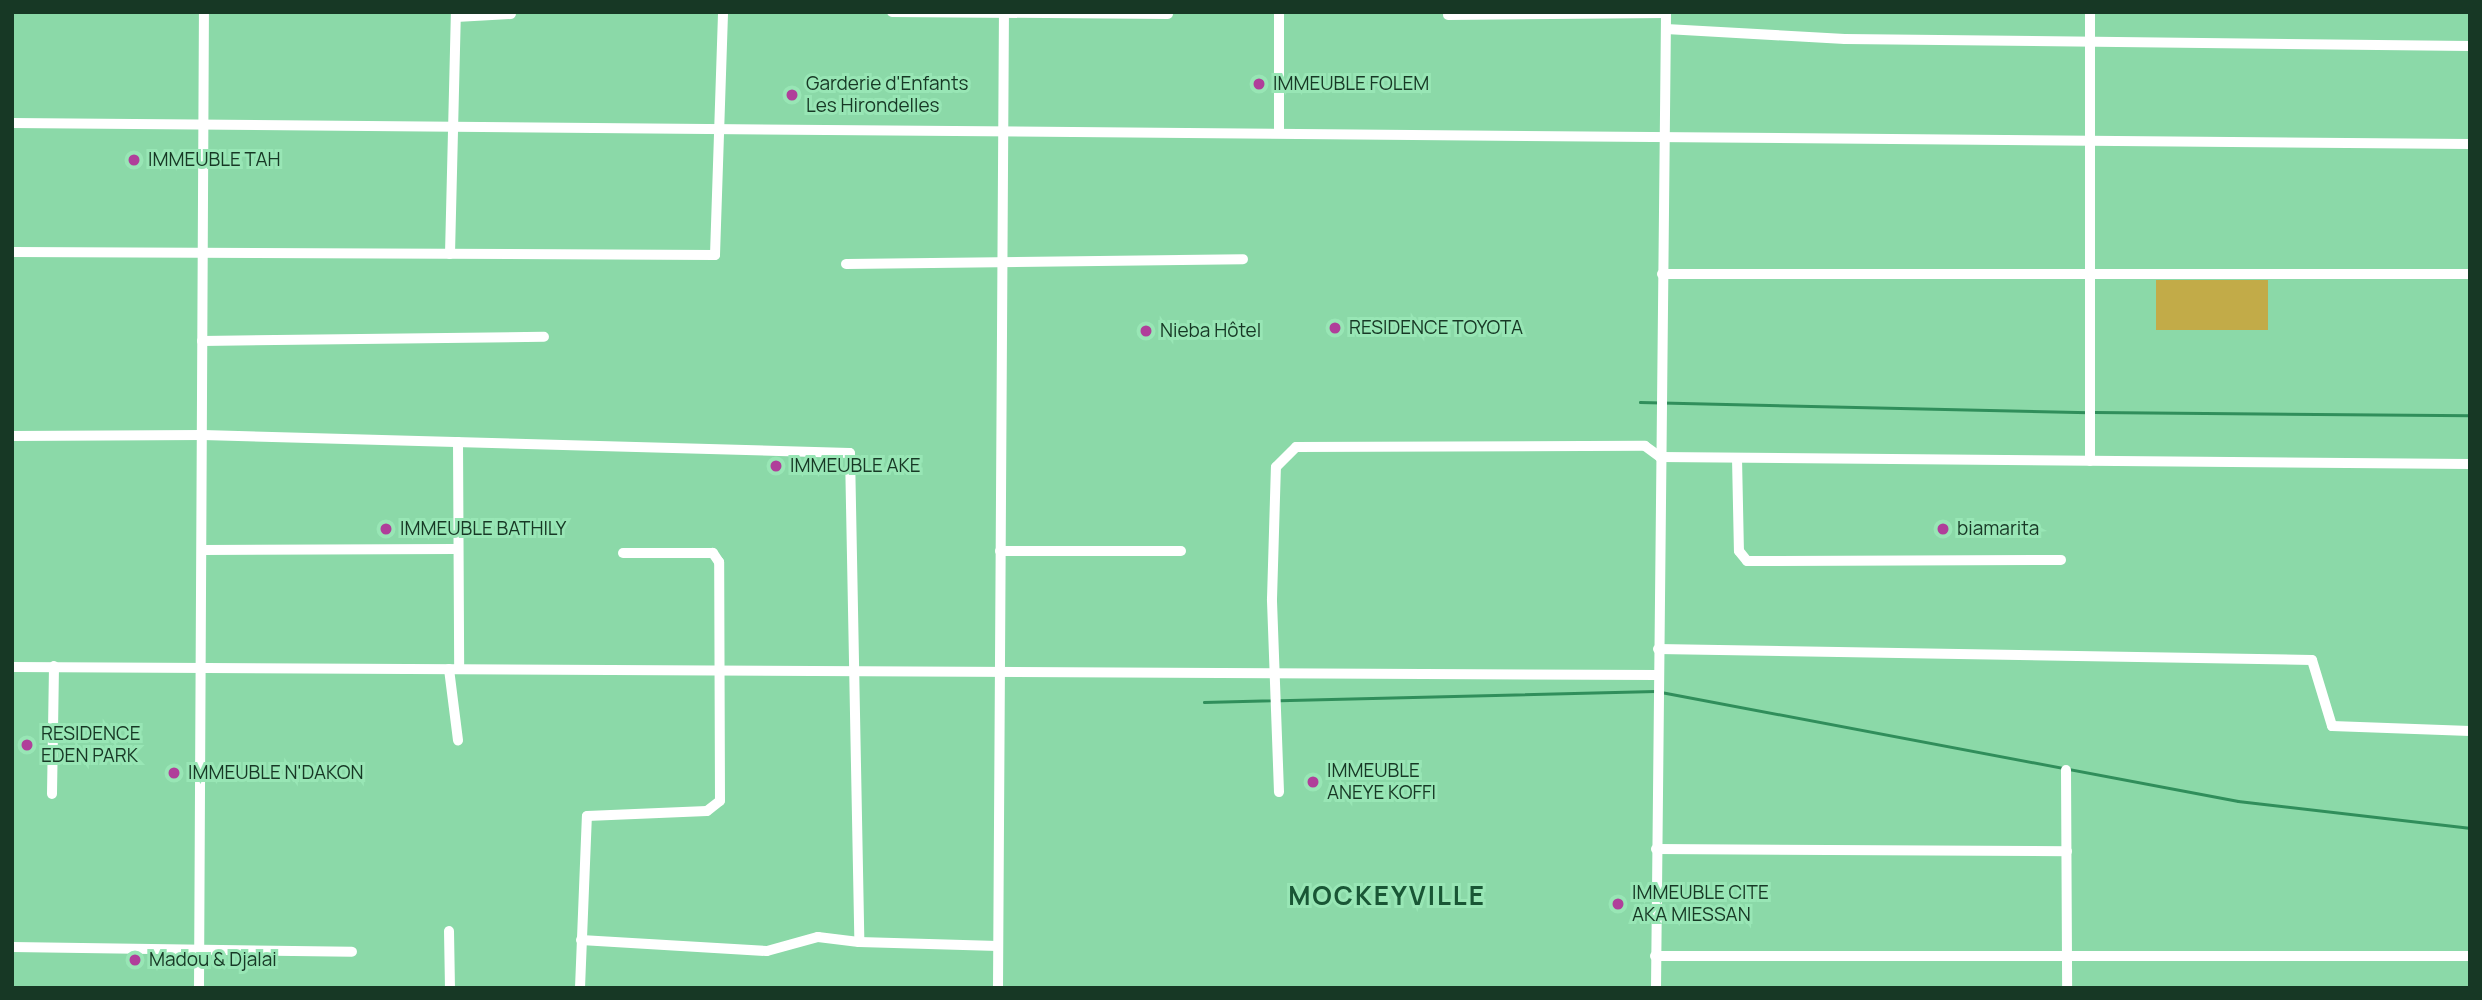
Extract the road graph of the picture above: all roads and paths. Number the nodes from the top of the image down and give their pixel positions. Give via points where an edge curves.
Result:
1 (204, 12) edge
2 (723, 12) edge
3 (892, 12) edge
4 (1279, 12) edge
5 (2090, 12) edge
6 (931, 13) edge
7 (1004, 13) edge
8 (1666, 13) edge
9 (512, 14) dead end
10 (1168, 14) edge
11 (456, 15) edge
12 (1448, 15) dead end
13 (1666, 29) junction
14 (2093, 43) junction
15 (2470, 46) edge
16 (12, 122) edge
17 (203, 123) junction
18 (454, 123) junction
19 (719, 125) junction
20 (1003, 129) junction
21 (1279, 130) junction
22 (1664, 136) junction
23 (2094, 139) junction
24 (2470, 144) edge
25 (12, 252) edge
26 (201, 254) junction
27 (450, 254) junction
28 (1243, 259) dead end
29 (1004, 260) junction
30 (846, 264) dead end
31 (2093, 269) junction
32 (1662, 274) junction
33 (2470, 274) edge
34 (544, 337) dead end
35 (202, 341) junction
36 (203, 435) junction
37 (12, 436) edge
38 (458, 442) junction
39 (1660, 457) junction
40 (1737, 458) junction
41 (2090, 461) junction
42 (2470, 464) edge
43 (455, 549) junction
44 (202, 550) junction
45 (1000, 551) junction
46 (1181, 551) dead end
47 (623, 553) dead end
48 (2061, 560) dead end
49 (1658, 649) junction
50 (54, 666) junction
51 (12, 667) edge
52 (201, 667) junction
53 (454, 669) junction
54 (852, 671) junction
55 (721, 672) junction
56 (999, 672) junction
57 (1274, 673) junction
58 (1658, 675) junction
59 (2470, 732) edge
60 (458, 740) dead end
61 (2067, 770) dead end
62 (1279, 792) dead end
63 (52, 794) dead end
64 (1656, 849) junction
65 (2067, 851) junction
66 (449, 930) dead end
67 (581, 940) junction
68 (859, 942) junction
69 (199, 945) junction
70 (998, 946) junction
71 (12, 947) edge
72 (352, 952) dead end
73 (2067, 953) junction
74 (1655, 956) junction
75 (2470, 956) edge
76 (199, 988) edge
77 (450, 988) edge
78 (580, 988) edge
79 (998, 988) edge
80 (1656, 988) edge
81 (2067, 988) edge

1 - 17 street
2 - 19 street
3 - 6 street
4 - 21 street
5 - 14 street
6 - 7 street
7 - 10 street
7 - 20 street
8 - 12 street
8 - 13 street
9 - 11 street
11 - 18 street
13 - 14 street
13 - 22 street
14 - 15 street
14 - 23 street
16 - 17 street
17 - 18 street
17 - 26 street
18 - 19 street
18 - 27 street
19 - 20 street
19 - 27 street via 715,255
20 - 21 street
20 - 29 street
21 - 22 street
22 - 23 street
22 - 32 street
23 - 24 street
23 - 31 street
25 - 26 street
26 - 27 street
26 - 35 street
28 - 29 street
29 - 30 street
29 - 45 street
31 - 32 street
31 - 33 street
31 - 41 street
32 - 39 street
34 - 35 street
35 - 36 street
36 - 37 street
36 - 38 street
36 - 44 street
38 - 43 street
38 - 54 street via 850,453
39 - 40 street
39 - 49 street
39 - 57 street via 1645,446 1373,443 1286,452 1276,467
40 - 41 street
40 - 48 street via 1739,551 1747,561
41 - 42 street
43 - 44 street
43 - 53 street
44 - 52 street
45 - 46 street
45 - 56 street
47 - 55 street via 716,557
49 - 58 street
49 - 59 street via 2312,660 2332,726
50 - 51 street
50 - 52 street
50 - 63 street
52 - 53 street
52 - 69 street
53 - 55 street
53 - 60 street
54 - 55 street
54 - 56 street
54 - 68 street
55 - 67 street via 720,801 707,811 587,816
56 - 57 street
56 - 70 street
57 - 58 street
57 - 62 street
58 - 64 street
61 - 65 street
64 - 65 street
64 - 74 street
65 - 73 street
66 - 77 street
67 - 68 street via 767,951 818,937
67 - 78 street
68 - 70 street
69 - 71 street
69 - 72 street
69 - 76 street
70 - 79 street
73 - 74 street
73 - 75 street
73 - 81 street
74 - 80 street

